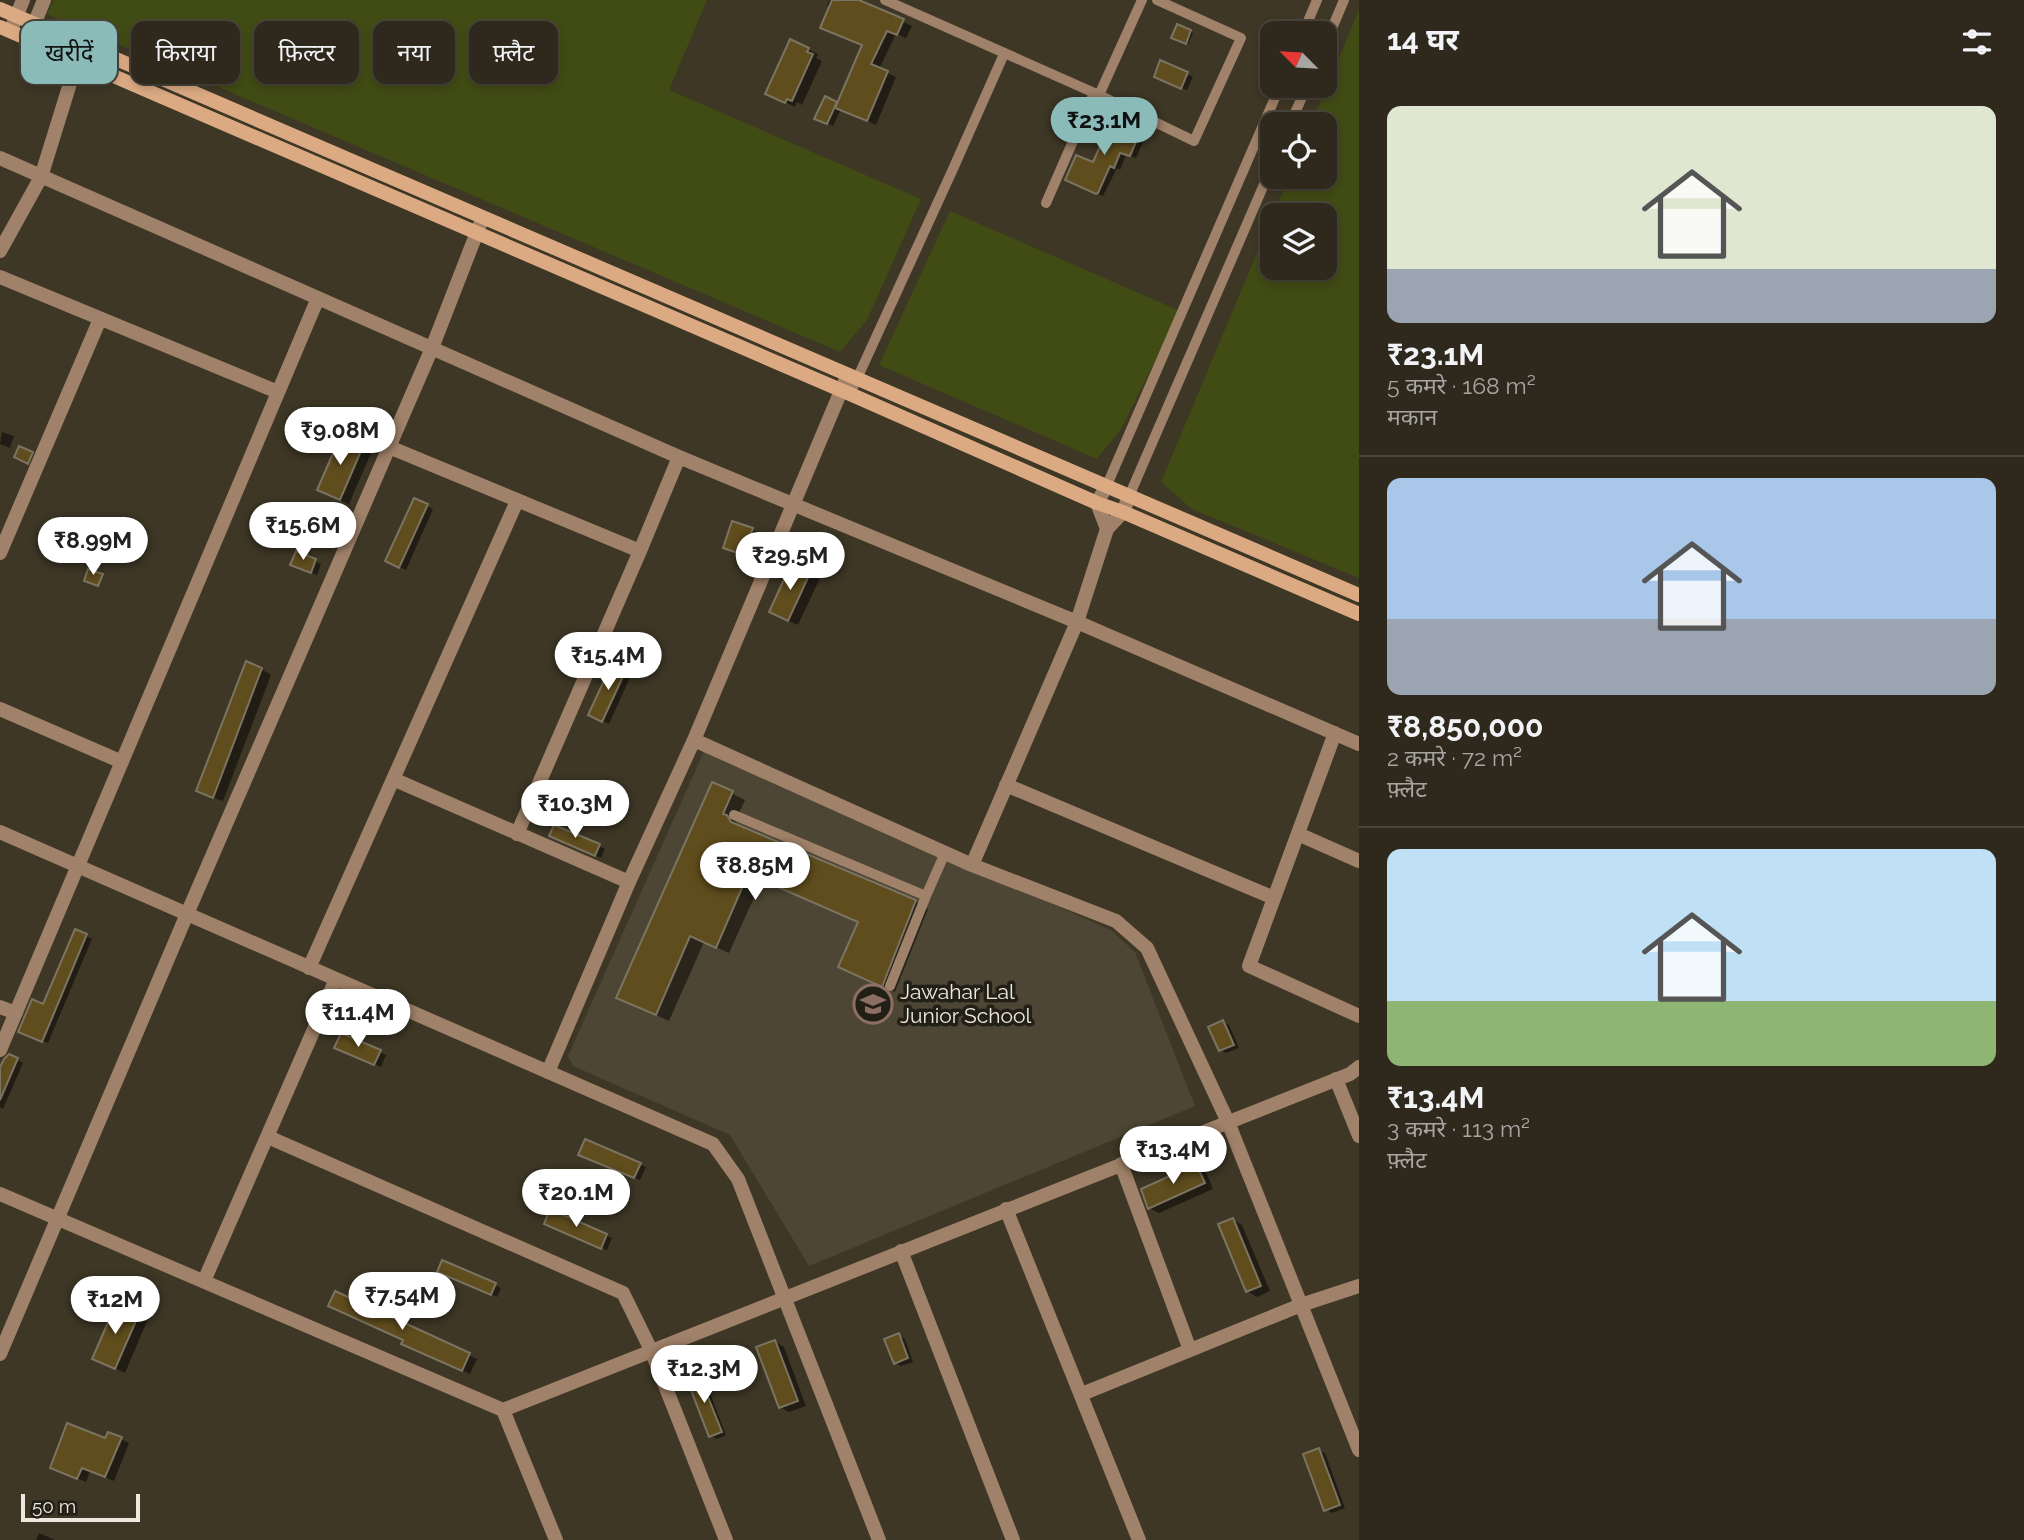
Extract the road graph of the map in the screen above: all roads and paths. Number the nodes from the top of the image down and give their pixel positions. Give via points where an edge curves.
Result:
1 (23, 0) edge
2 (44, 0) edge
3 (885, 0) edge
4 (1142, 0) edge
5 (1157, 0) edge
6 (1317, 0) edge
7 (1344, 0) edge
8 (0, 9) edge
9 (16, 16) junction
10 (27, 21) edge
11 (35, 21) edge
12 (1308, 21) edge
13 (1335, 21) edge
14 (5, 29) edge
15 (1004, 54) junction
16 (117, 59) edge
17 (117, 77) edge
18 (70, 84) edge
19 (1096, 94) junction
20 (1275, 98) edge
21 (0, 158) edge
22 (41, 177) junction
23 (1262, 189) edge
24 (1046, 203) dead end
25 (483, 217) junction
26 (477, 233) junction
27 (0, 251) edge
28 (0, 277) edge
29 (318, 298) junction
30 (100, 319) junction
31 (432, 348) junction
32 (852, 377) junction
33 (278, 392) junction
34 (846, 392) junction
35 (389, 446) junction
36 (678, 457) junction
37 (1107, 485) junction
38 (1130, 494) junction
39 (517, 501) junction
40 (792, 503) junction
41 (1097, 503) junction
42 (1123, 512) junction
43 (1107, 529) junction
44 (640, 551) junction
45 (0, 553) edge
46 (1359, 594) edge
47 (1359, 614) edge
48 (1077, 622) junction
49 (0, 709) edge
50 (1335, 733) junction
51 (694, 740) junction
52 (1359, 744) edge
53 (122, 762) junction
54 (393, 779) junction
55 (1006, 785) junction
56 (734, 815) dead end
57 (0, 832) edge
58 (517, 834) junction
59 (1298, 834) junction
60 (945, 853) junction
61 (1359, 861) edge
62 (972, 865) junction
63 (78, 866) junction
64 (629, 881) junction
65 (926, 896) junction
66 (1274, 898) junction
67 (187, 914) junction
68 (309, 968) junction
69 (336, 979) junction
70 (890, 986) dead end
71 (0, 1007) edge
72 (16, 1013) junction
73 (1359, 1016) edge
74 (0, 1050) edge
75 (548, 1072) junction
76 (1351, 1075) edge
77 (1228, 1122) junction
78 (1359, 1136) edge
79 (268, 1137) junction
80 (1121, 1164) junction
81 (0, 1194) edge
82 (1006, 1209) junction
83 (58, 1218) junction
84 (901, 1251) junction
85 (204, 1281) junction
86 (1359, 1286) edge
87 (785, 1297) junction
88 (1301, 1305) junction
89 (652, 1350) junction
90 (1190, 1350) junction
91 (0, 1354) edge
92 (1082, 1394) junction
93 (503, 1410) junction
94 (1359, 1450) edge
95 (556, 1540) edge
96 (726, 1540) edge
97 (879, 1540) edge
98 (1013, 1540) edge
99 (1139, 1540) edge

1 - 9 street
2 - 11 street
3 - 15 lane
4 - 19 lane
5 - 19 lane via 1241,38 1194,141
6 - 12 lane
7 - 13 lane
8 - 9 street
9 - 10 street
9 - 14 street
15 - 19 lane
15 - 32 lane
16 - 25 street
17 - 26 street
18 - 22 street
19 - 24 lane
20 - 37 lane
21 - 22 street
22 - 27 street
22 - 29 street
23 - 38 lane
25 - 26 street
25 - 32 street
26 - 31 street
26 - 34 street
28 - 30 street
29 - 31 street
29 - 33 street
30 - 33 street
30 - 45 street
31 - 35 street
31 - 36 street
32 - 34 street
32 - 37 street
33 - 53 street
34 - 40 street
34 - 41 street
35 - 39 street
35 - 67 street
36 - 40 street
36 - 44 street
37 - 38 street
37 - 41 street
38 - 42 street
38 - 46 street
39 - 44 street
39 - 54 street
40 - 48 street
40 - 51 street
41 - 42 street
41 - 43 street
42 - 43 street
42 - 47 street
43 - 48 street
44 - 58 street
48 - 50 street
48 - 55 street
49 - 53 street
50 - 52 street
50 - 59 street
51 - 60 street
51 - 64 street
53 - 63 street
54 - 58 street
54 - 68 street
55 - 62 street
55 - 66 street
56 - 65 lane
57 - 63 street
58 - 64 street
59 - 61 street
59 - 66 street
60 - 62 street
60 - 65 lane
62 - 77 street via 1116,922 1147,948
63 - 67 street
63 - 72 street
64 - 75 street
65 - 70 lane
66 - 73 street via 1249,966
67 - 68 street
67 - 83 street
68 - 69 street
69 - 75 street
69 - 79 street
71 - 72 street
72 - 74 street
75 - 87 street via 713,1144 738,1179
76 - 77 street
76 - 78 street
77 - 80 street
77 - 88 street
79 - 85 street
79 - 89 street via 624,1293
80 - 82 street
80 - 90 street
81 - 83 street
82 - 84 street
82 - 92 street
83 - 85 street
83 - 91 street
84 - 87 street
84 - 98 street
85 - 93 street
86 - 88 street
87 - 89 street
87 - 97 street
88 - 90 street
88 - 94 street
89 - 93 street
89 - 96 street
90 - 92 street
92 - 99 street
93 - 95 street

